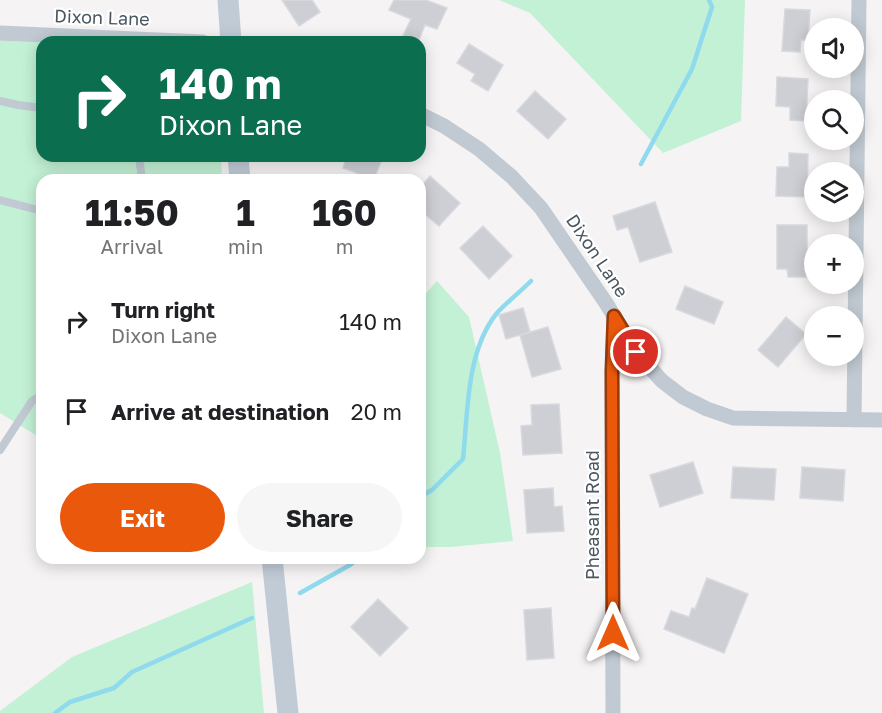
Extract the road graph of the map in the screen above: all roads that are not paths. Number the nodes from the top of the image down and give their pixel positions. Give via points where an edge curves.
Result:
1 (228, 0) edge
2 (859, 0) edge
3 (0, 33) edge
4 (68, 36) edge
5 (231, 36) edge
6 (0, 101) edge
7 (36, 107) edge
8 (426, 117) edge
9 (0, 200) edge
10 (36, 209) edge
11 (614, 316) junction
12 (36, 399) edge
13 (854, 420) junction
14 (882, 420) edge
15 (0, 450) edge
16 (273, 564) edge
17 (288, 713) edge
18 (613, 713) edge

1 - 5 main road
2 - 13 street
3 - 4 street, Dixon Lane
6 - 7 lane
8 - 11 street, Dixon Lane via 479,149 512,177 541,208
9 - 10 lane
11 - 13 street, Dixon Lane via 636,352 663,381 707,409 733,418
11 - 18 street, Pheasant Road
12 - 15 lane
13 - 14 street, Dixon Lane
16 - 17 main road

